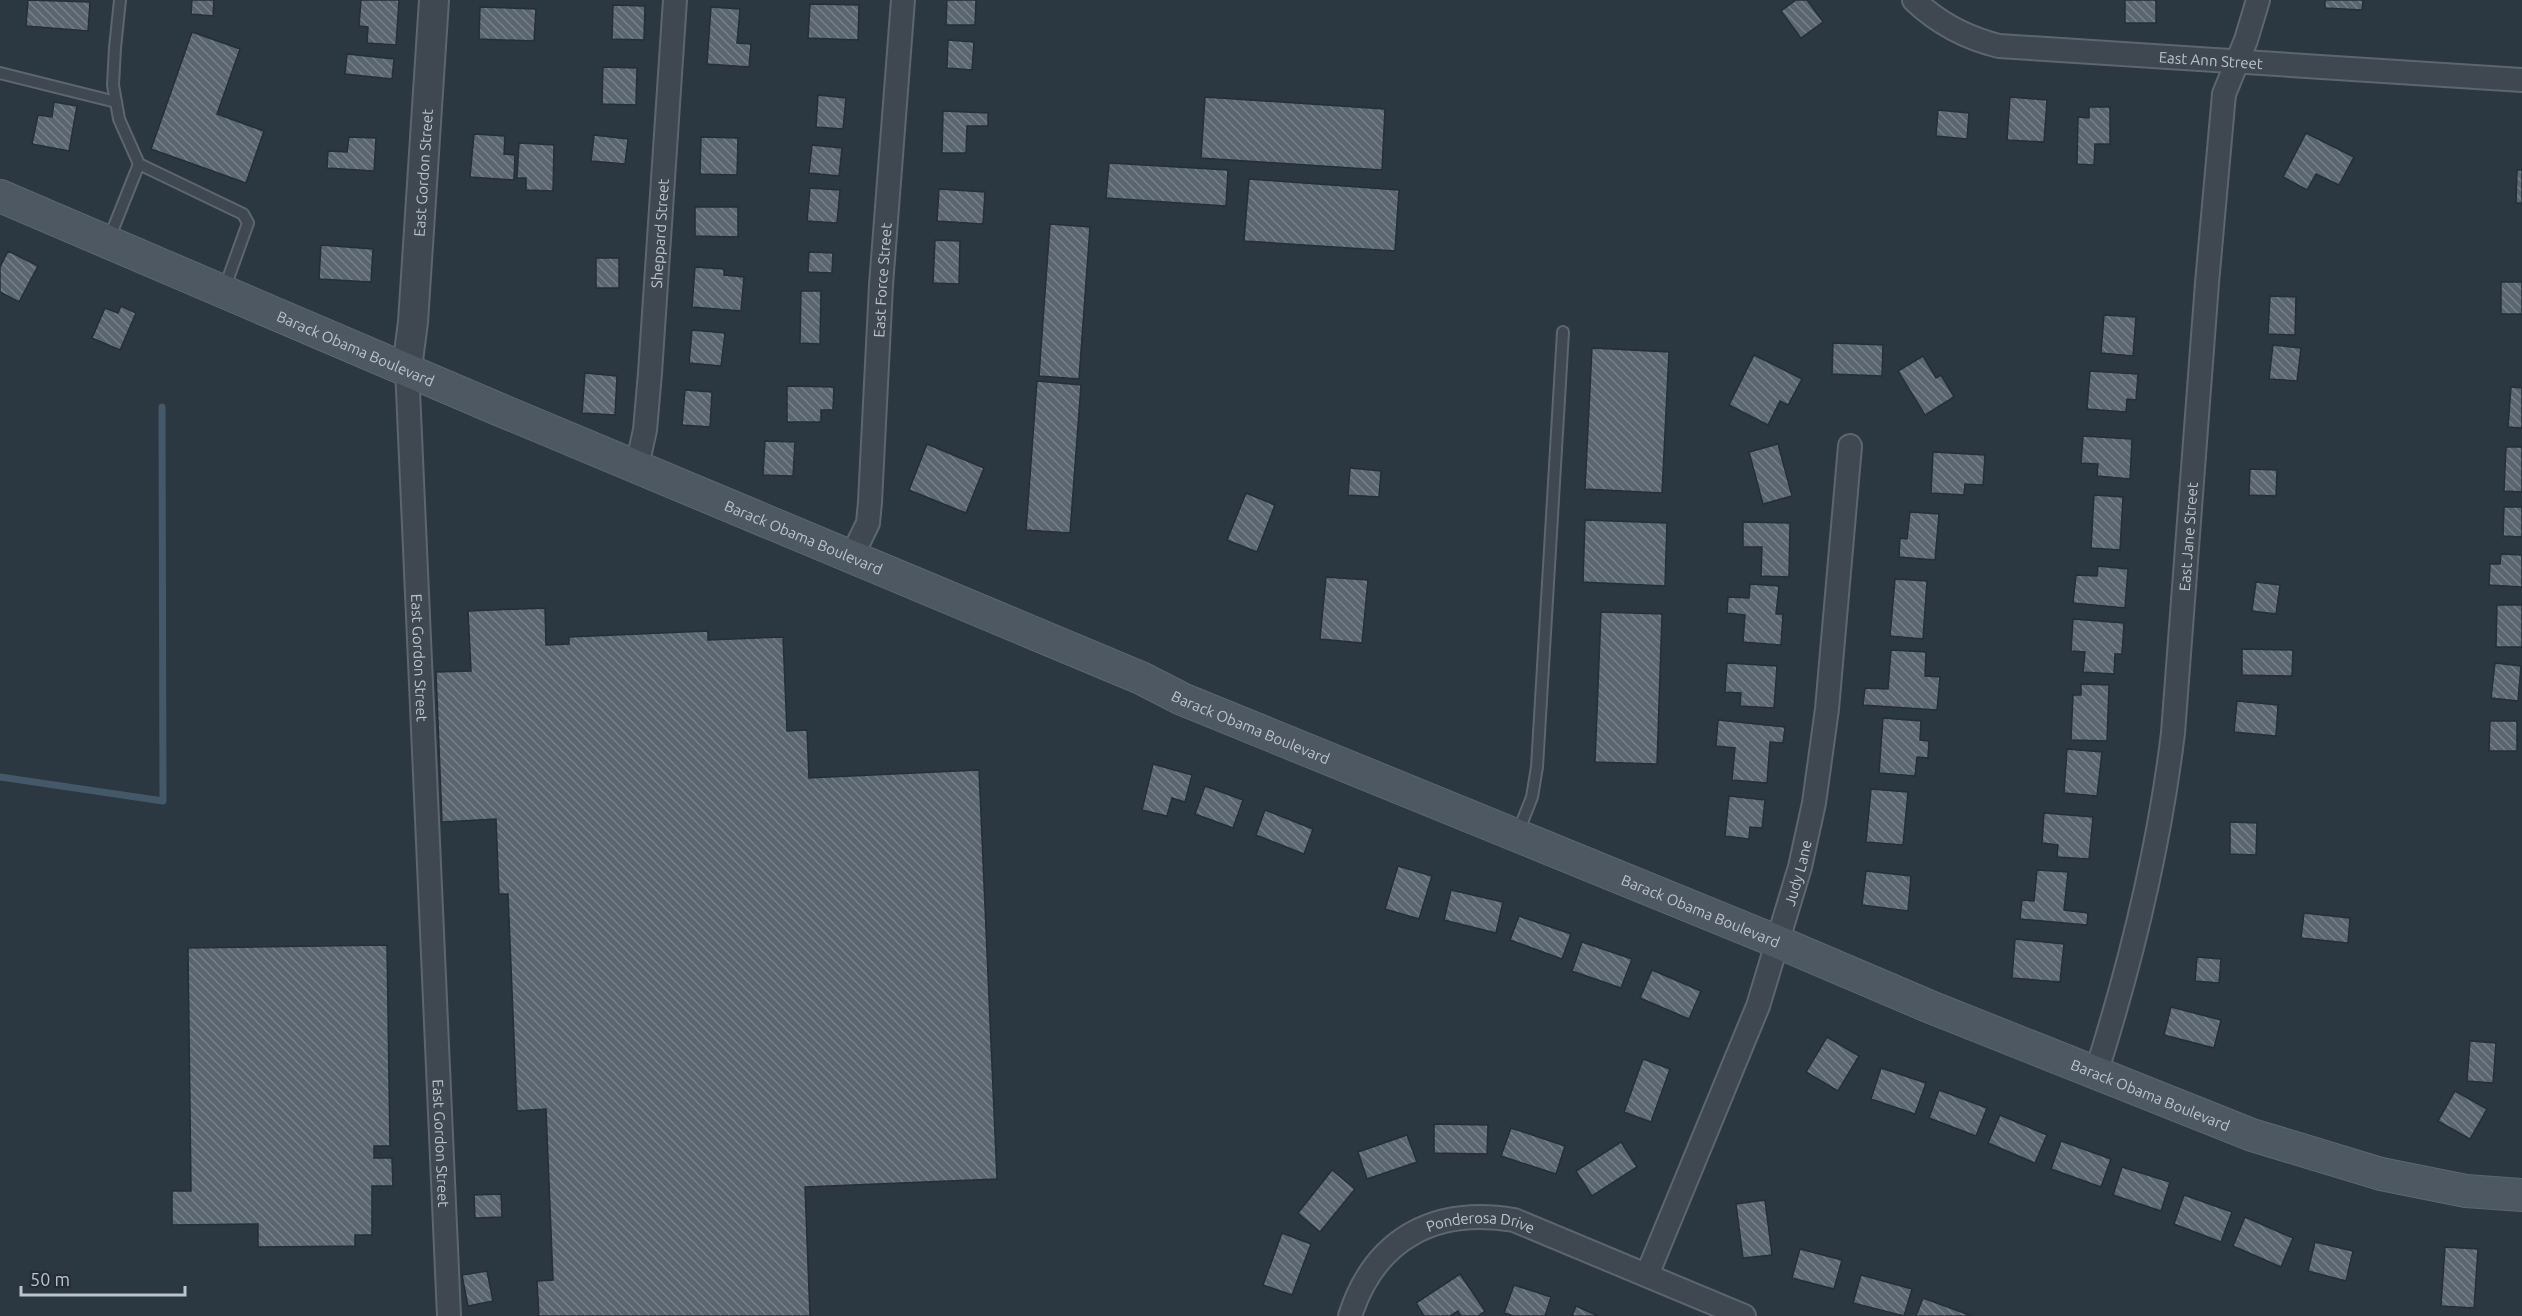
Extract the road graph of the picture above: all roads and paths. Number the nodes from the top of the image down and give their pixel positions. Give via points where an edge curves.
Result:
1 (120, 0) edge
2 (435, 0) edge
3 (675, 0) edge
4 (903, 0) edge
5 (1914, 0) edge
6 (2258, 0) edge
7 (2237, 61) junction
8 (0, 73) edge
9 (2522, 80) edge
10 (116, 102) junction
11 (139, 164) junction
12 (0, 196) edge
13 (108, 241) junction
14 (224, 290) junction
15 (1563, 332) dead end
16 (407, 368) junction
17 (1850, 446) dead end
18 (637, 466) junction
19 (852, 556) junction
20 (1517, 836) junction
21 (1778, 942) junction
22 (2096, 1073) junction
23 (2522, 1195) edge
24 (1647, 1275) junction
25 (449, 1316) edge
26 (1350, 1316) edge
27 (1744, 1316) edge

1 - 10 lane via 113,85
2 - 16 street, East Gordon Street
3 - 18 street, Sheppard Street via 650,373
4 - 19 street, East Force Street via 868,524
5 - 7 street, East Ann Street via 1940,22 1978,41 1999,46
6 - 7 street, East Jane Street
7 - 9 street, East Ann Street
7 - 22 street, East Jane Street via 2224,94 2218,146 2166,786 2115,1014
8 - 10 lane
10 - 11 lane via 119,119
11 - 13 lane
11 - 14 lane via 243,214 248,223
12 - 13 main road, Barack Obama Boulevard
13 - 14 main road, Barack Obama Boulevard
14 - 16 main road, Barack Obama Boulevard
15 - 20 lane via 1537,766 1532,797
16 - 18 main road, Barack Obama Boulevard
16 - 25 street, East Gordon Street
17 - 21 street, Judy Lane via 1827,709 1814,803
18 - 19 main road, Barack Obama Boulevard
19 - 20 main road, Barack Obama Boulevard via 1182,699
20 - 21 main road, Barack Obama Boulevard
21 - 22 main road, Barack Obama Boulevard
21 - 24 street, Judy Lane via 1758,1006
22 - 23 main road, Barack Obama Boulevard via 2252,1135 2381,1174 2466,1191
24 - 26 street, Ponderosa Drive via 1514,1220 1484,1216 1452,1218 1389,1248 1372,1268
24 - 27 street, Ponderosa Drive

